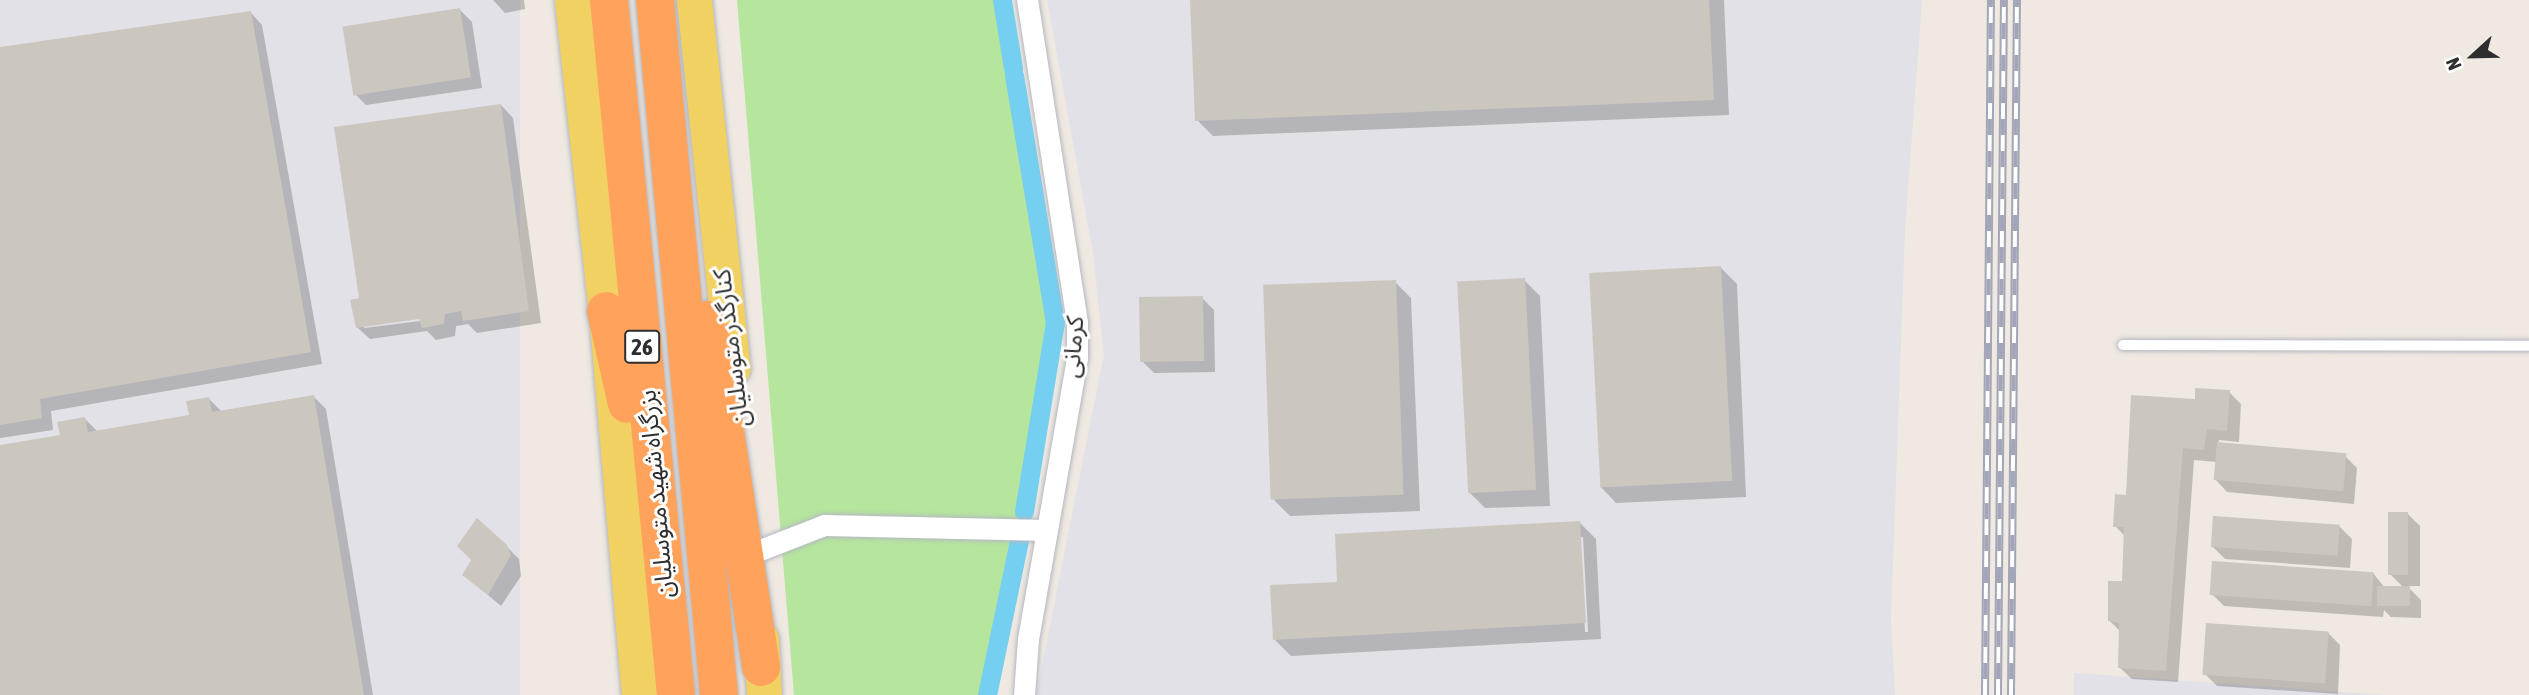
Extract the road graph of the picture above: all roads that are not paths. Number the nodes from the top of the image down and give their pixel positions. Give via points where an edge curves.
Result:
1 (572, 0) edge
2 (609, 0) edge
3 (655, 0) edge
4 (694, 0) edge
5 (1027, 0) edge
6 (663, 92) junction
7 (606, 311) junction
8 (2123, 345) dead end
9 (2529, 346) edge
10 (1047, 530) junction
11 (760, 550) junction
12 (663, 563) junction
13 (762, 681) edge
14 (639, 695) edge
15 (676, 695) edge
16 (719, 695) edge
17 (1024, 695) edge

1 - 7 main road
2 - 12 highway, بزرگراه شهید متوسلیان / 26
3 - 6 highway, بزرگراه شهید متوسلیان / 26
4 - 11 main road, کنارگذر متوسلیان via 738,413
5 - 10 street, کرمانی via 1077,322 1077,357
6 - 13 highway via 691,198
6 - 16 highway, بزرگراه شهید متوسلیان / 26
7 - 12 highway
7 - 14 main road
8 - 9 lane
10 - 11 street via 824,525
10 - 17 street, کرمانی via 1028,639
11 - 13 main road, کنارگذر متوسلیان
12 - 15 highway, بزرگراه شهید متوسلیان / 26

